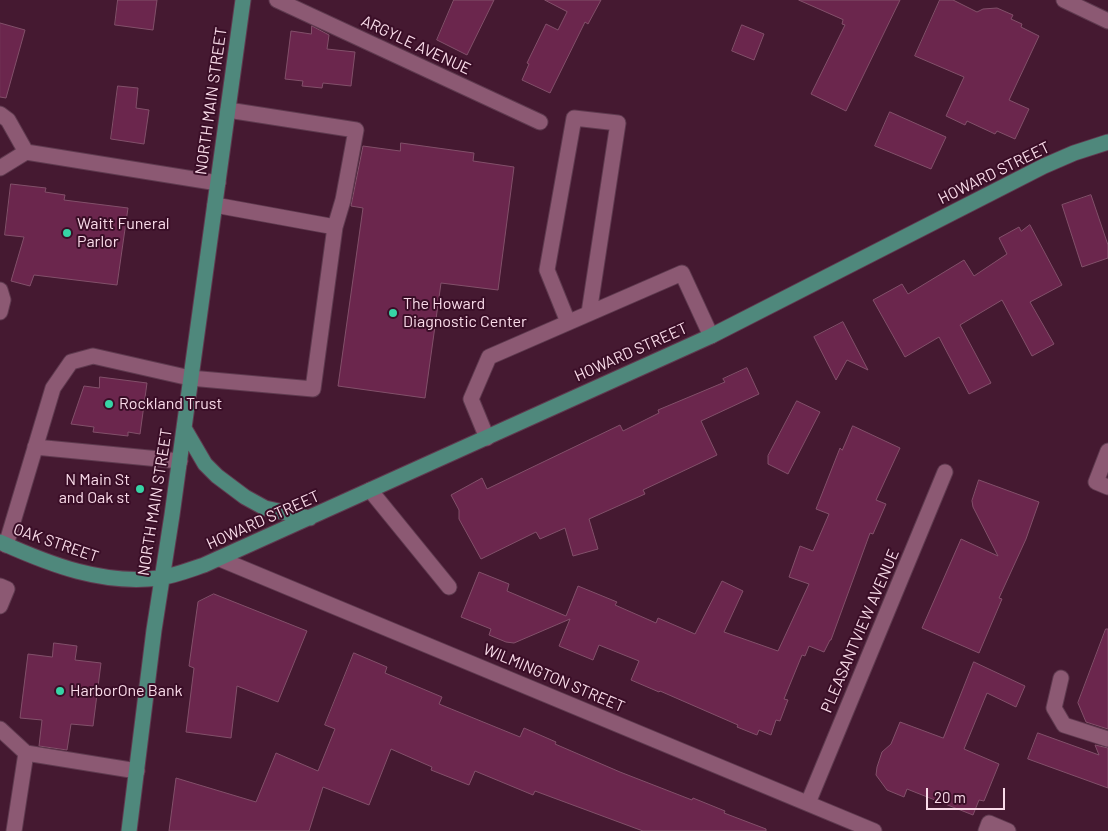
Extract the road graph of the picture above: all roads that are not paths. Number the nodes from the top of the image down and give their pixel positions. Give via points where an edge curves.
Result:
1 (243, 0) edge
2 (277, 0) edge
3 (1064, 0) edge
4 (1108, 20) edge
5 (228, 110) junction
6 (0, 114) edge
7 (540, 122) dead end
8 (1108, 142) edge
9 (26, 152) junction
10 (0, 168) edge
11 (218, 183) junction
12 (214, 205) junction
13 (335, 227) junction
14 (0, 290) edge
15 (0, 312) edge
16 (589, 312) junction
17 (568, 322) junction
18 (710, 336) junction
19 (190, 378) junction
20 (184, 428) junction
21 (487, 438) junction
22 (35, 447) junction
23 (1108, 451) edge
24 (180, 461) junction
25 (945, 472) dead end
26 (1108, 487) edge
27 (370, 490) junction
28 (310, 518) junction
29 (3, 543) edge
30 (220, 559) junction
31 (162, 577) junction
32 (0, 586) edge
33 (449, 587) dead end
34 (0, 606) edge
35 (1061, 678) dead end
36 (0, 729) edge
37 (1108, 739) edge
38 (26, 753) junction
39 (137, 771) junction
40 (808, 803) junction
41 (14, 831) edge
42 (129, 831) edge
43 (874, 831) edge
44 (986, 831) edge
45 (1008, 831) edge

1 - 5 main road, NORTH MAIN STREET
2 - 7 street, ARGYLE AVENUE
3 - 4 street
5 - 11 main road, NORTH MAIN STREET
5 - 13 street via 356,130
6 - 9 street via 8,120
8 - 18 main road, HOWARD STREET via 1044,166
9 - 10 street
9 - 11 street
11 - 12 main road, NORTH MAIN STREET
12 - 13 street
12 - 19 main road, NORTH MAIN STREET
13 - 19 street via 313,389
14 - 15 street via 3,300
16 - 17 street
16 - 17 street via 618,123 574,118 547,270
16 - 18 street via 682,273
17 - 21 street via 489,357 471,399
18 - 21 main road, HOWARD STREET
19 - 20 main road, NORTH MAIN STREET
19 - 22 street via 93,356 71,362 53,388
20 - 24 main road, NORTH MAIN STREET
20 - 28 main road via 205,464 245,498 265,508
21 - 27 main road, HOWARD STREET
22 - 24 street
22 - 29 street
23 - 26 street via 1096,482
24 - 31 main road, NORTH MAIN STREET
25 - 40 street, PLEASANTVIEW AVENUE
27 - 28 main road, HOWARD STREET
27 - 33 street
28 - 30 main road, HOWARD STREET
29 - 31 main road, OAK STREET via 34,557 95,576
30 - 31 main road, HOWARD STREET
30 - 40 street, WILMINGTON STREET
31 - 39 main road, NORTH MAIN STREET
32 - 34 street via 7,590
35 - 37 street via 1054,708 1064,725
36 - 38 street
38 - 39 street
38 - 41 street
39 - 42 main road, NORTH MAIN STREET
40 - 43 street, WILMINGTON STREET
44 - 45 street via 989,823

